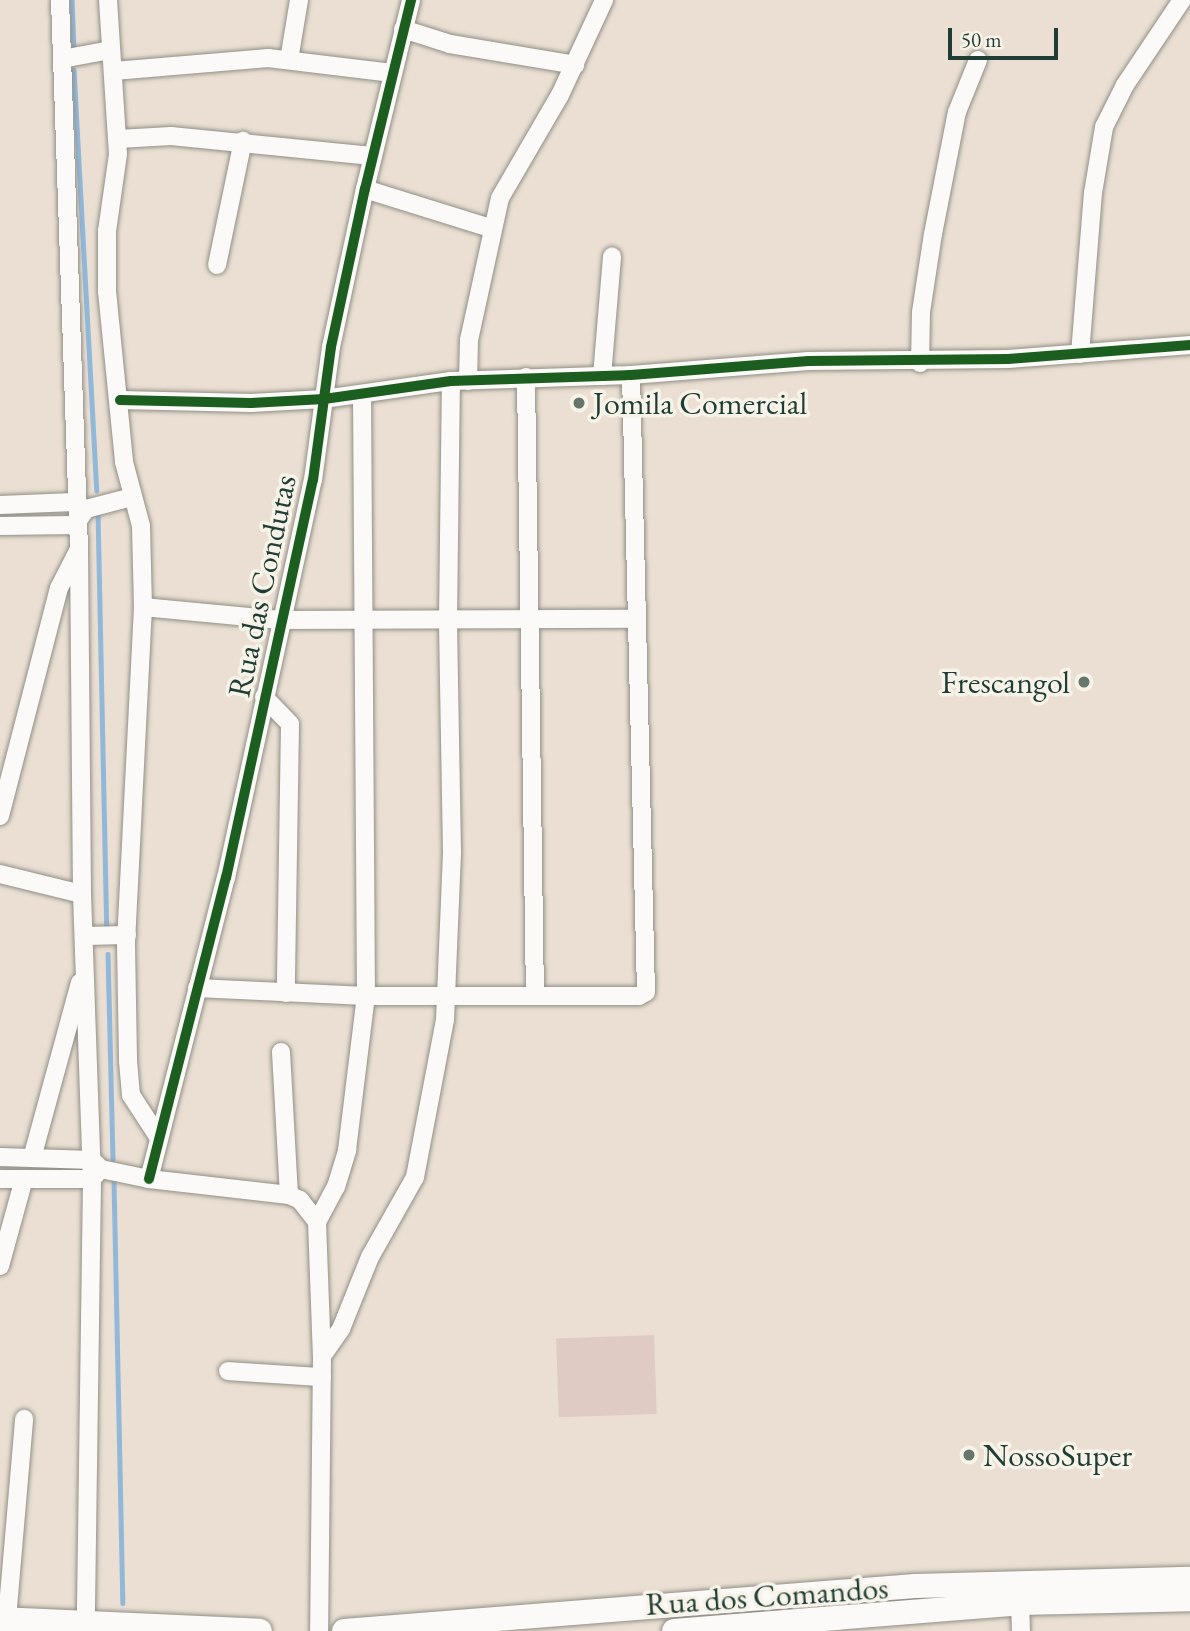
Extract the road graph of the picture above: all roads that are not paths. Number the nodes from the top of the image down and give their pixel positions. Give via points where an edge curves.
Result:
1 (60, 0) edge
2 (108, 0) edge
3 (299, 0) edge
4 (411, 0) edge
5 (604, 0) edge
6 (1182, 0) edge
7 (403, 29) junction
8 (110, 50) junction
9 (69, 58) junction
10 (289, 60) junction
11 (978, 60) dead end
12 (575, 65) junction
13 (114, 71) junction
14 (392, 73) junction
15 (118, 139) junction
16 (243, 141) junction
17 (372, 156) junction
18 (365, 188) junction
19 (490, 228) junction
20 (612, 256) dead end
21 (217, 265) dead end
22 (1190, 345) edge
23 (1080, 354) junction
24 (920, 363) junction
25 (631, 375) junction
26 (602, 376) junction
27 (526, 377) junction
28 (460, 381) junction
29 (362, 394) junction
30 (324, 399) junction
31 (120, 400) junction
32 (132, 496) junction
33 (0, 505) edge
34 (80, 505) junction
35 (75, 525) junction
36 (0, 526) edge
37 (79, 550) junction
38 (143, 607) junction
39 (637, 619) junction
40 (281, 620) junction
41 (363, 621) junction
42 (448, 621) junction
43 (529, 621) junction
44 (264, 697) junction
45 (0, 816) edge
46 (0, 874) edge
47 (82, 894) junction
48 (127, 935) junction
49 (84, 936) junction
50 (86, 963) junction
51 (197, 988) junction
52 (286, 993) junction
53 (366, 996) junction
54 (447, 996) junction
55 (535, 996) junction
56 (281, 1052) dead end
57 (159, 1138) junction
58 (0, 1157) edge
59 (32, 1158) junction
60 (95, 1169) junction
61 (0, 1179) edge
62 (24, 1179) junction
63 (149, 1179) junction
64 (289, 1195) junction
65 (317, 1222) junction
66 (0, 1266) edge
67 (322, 1356) junction
68 (228, 1371) dead end
69 (322, 1377) junction
70 (24, 1419) dead end
71 (1190, 1579) edge
72 (1190, 1599) edge
73 (1020, 1602) junction
74 (3, 1619) edge
75 (86, 1620) junction
76 (792, 1626) edge
77 (260, 1631) edge
78 (319, 1631) edge
79 (344, 1631) edge
80 (674, 1631) edge
81 (1021, 1631) edge

1 - 9 street
2 - 8 street
3 - 10 street
4 - 7 street, Rua das Condutas
5 - 12 street
6 - 23 street via 1125,85 1104,127 1093,193
7 - 12 street via 450,44
7 - 14 street, Rua das Condutas
8 - 9 street
8 - 13 street
9 - 34 street
10 - 13 street
10 - 14 street
11 - 24 street via 957,112 933,234 921,312
12 - 19 street via 515,165
13 - 15 street
14 - 17 street, Rua das Condutas
15 - 16 street via 171,136
15 - 31 street via 118,175 107,231 107,290
16 - 17 street
16 - 21 street
17 - 18 street, Rua das Condutas
18 - 19 street
18 - 30 street, Rua das Condutas
19 - 28 street
20 - 26 street
22 - 23 street
23 - 24 street
24 - 25 street via 808,361
25 - 26 street
25 - 39 street
26 - 27 street
27 - 28 street
27 - 43 street
28 - 29 street
28 - 42 street
29 - 30 street
29 - 41 street
30 - 31 street via 251,403
30 - 40 street, Rua das Condutas via 313,480
31 - 32 street via 124,462
32 - 34 street
32 - 38 street via 141,526
33 - 34 street
34 - 35 street
35 - 36 street
35 - 37 street
37 - 45 street via 59,588
37 - 47 street
38 - 40 street
38 - 48 street
39 - 43 street
39 - 55 street via 646,992 639,996
40 - 41 street
40 - 44 street, Rua das Condutas
41 - 42 street
41 - 53 street
42 - 43 street
42 - 54 street via 453,759
43 - 55 street
44 - 51 street, Rua das Condutas
44 - 52 street via 290,724
46 - 47 street
47 - 49 street
48 - 49 street
48 - 57 street via 131,1095
49 - 50 street
50 - 59 street
50 - 60 street
51 - 52 street
51 - 57 street, Rua das Condutas
52 - 53 street
53 - 54 street
53 - 65 street via 347,1150 336,1187
54 - 55 street
54 - 67 street via 419,1168 370,1257 341,1329
56 - 64 street
57 - 63 street, Rua das Condutas
58 - 59 street
59 - 60 street
60 - 62 street
60 - 63 street
60 - 75 street
61 - 62 street
62 - 66 street
63 - 64 street
64 - 65 street
65 - 67 street
67 - 69 street
68 - 69 street
69 - 78 street
70 - 74 street
71 - 79 main road, Rua dos Comandos via 915,1586
72 - 73 main road, Rua dos Comandos
73 - 76 main road, Rua dos Comandos
73 - 81 street
74 - 75 main road
75 - 77 main road
76 - 80 main road, Rua dos Comandos

